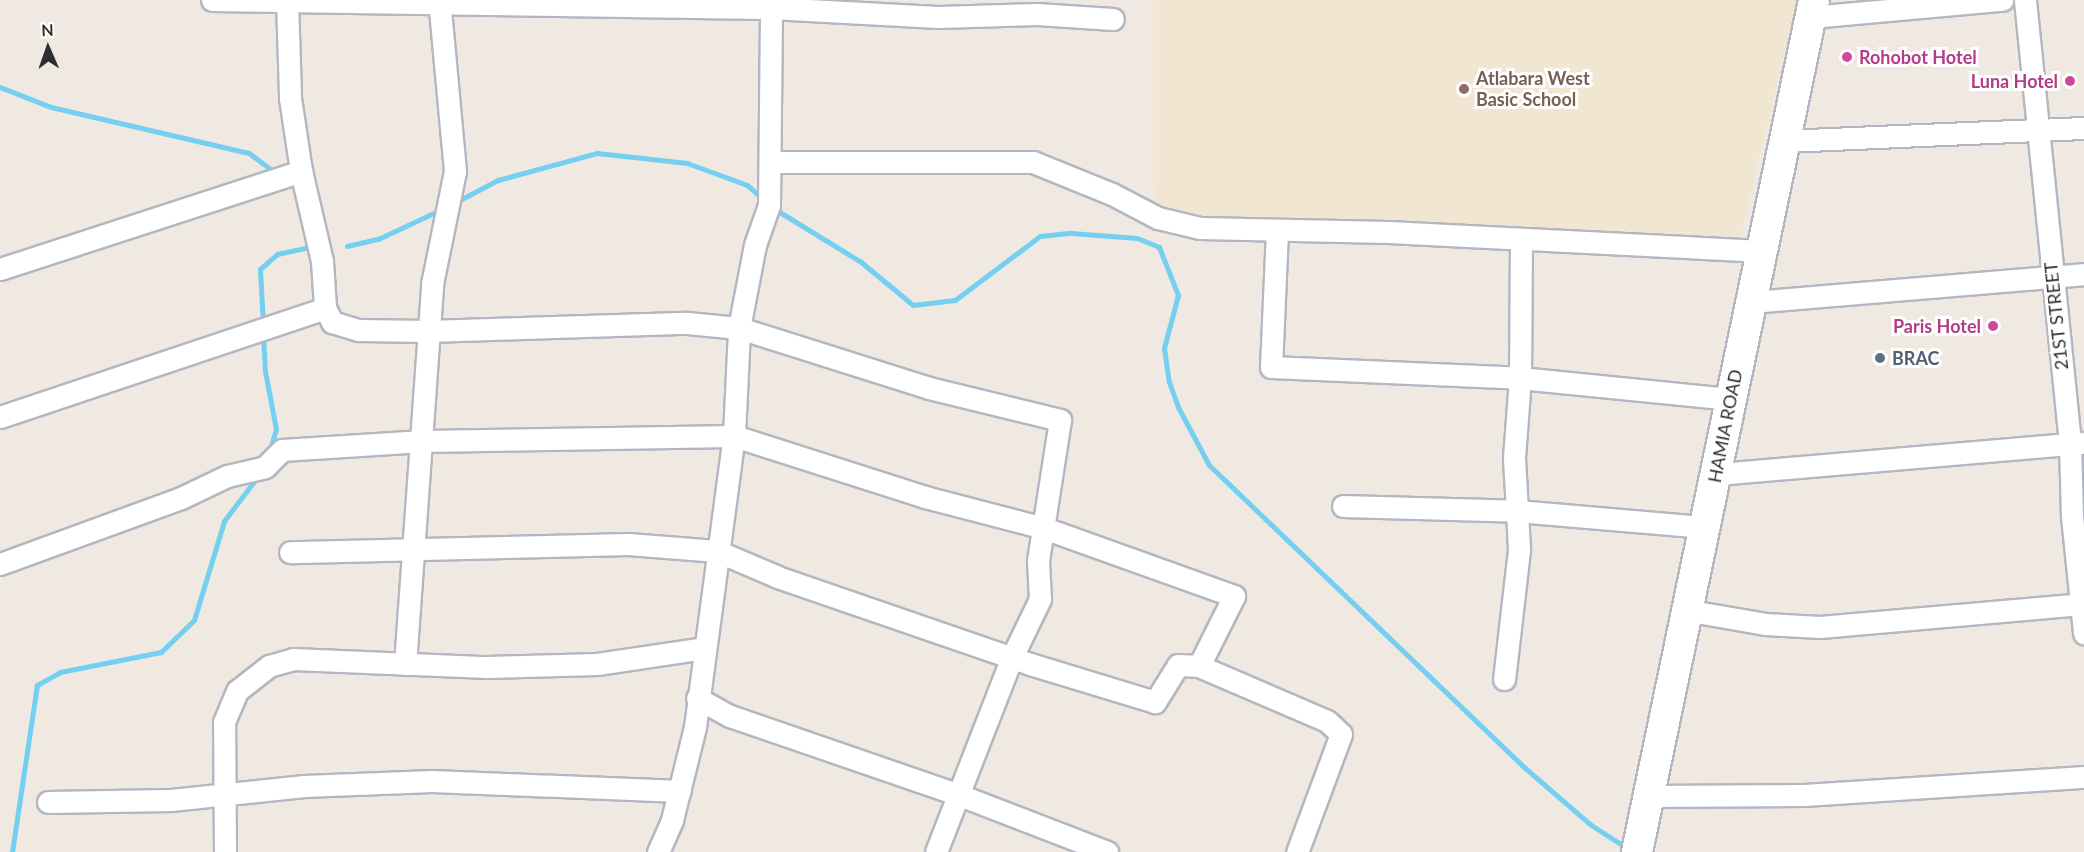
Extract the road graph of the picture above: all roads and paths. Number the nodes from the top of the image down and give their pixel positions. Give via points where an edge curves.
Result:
1 (212, 0) edge
2 (2002, 0) edge
3 (2025, 0) edge
4 (287, 1) edge
5 (440, 2) edge
6 (771, 4) edge
7 (1812, 8) edge
8 (1113, 19) dead end
9 (2084, 128) edge
10 (2035, 132) junction
11 (1785, 141) junction
12 (771, 162) junction
13 (301, 171) junction
14 (1277, 230) junction
15 (1521, 239) junction
16 (1763, 251) junction
17 (0, 269) edge
18 (2084, 274) edge
19 (2052, 277) junction
20 (1752, 302) junction
21 (325, 308) junction
22 (739, 328) junction
23 (428, 331) junction
24 (1520, 378) junction
25 (1730, 399) junction
26 (0, 417) edge
27 (734, 436) junction
28 (423, 441) junction
29 (2077, 443) edge
30 (1718, 474) junction
31 (1343, 507) dead end
32 (1517, 512) junction
33 (1702, 527) junction
34 (1044, 528) junction
35 (414, 546) junction
36 (717, 551) junction
37 (290, 552) dead end
38 (0, 564) edge
39 (2082, 604) edge
40 (1685, 610) junction
41 (2084, 633) edge
42 (704, 648) junction
43 (1012, 657) junction
44 (405, 664) junction
45 (1199, 666) junction
46 (1504, 679) dead end
47 (697, 698) junction
48 (2084, 777) edge
49 (680, 791) junction
50 (225, 792) junction
51 (957, 794) junction
52 (1649, 796) junction
53 (48, 802) dead end
54 (1638, 845) edge
55 (225, 852) edge
56 (658, 852) edge
57 (936, 852) edge
58 (1107, 852) edge
59 (1297, 852) edge

1 - 4 street
2 - 7 street
3 - 10 street, 21ST STREET
4 - 5 street
4 - 13 street via 290,98
5 - 6 street
5 - 23 street via 455,171 432,284
6 - 8 street via 938,17 1037,14
6 - 12 street
7 - 11 main road, HAMIA ROAD
9 - 10 street
10 - 11 street
10 - 19 street, 21ST STREET
11 - 16 main road, HAMIA ROAD
12 - 14 street via 1033,162 1112,194 1158,218 1200,228
12 - 22 street via 769,205 755,245
13 - 17 street
13 - 21 street via 322,261
14 - 15 street
14 - 24 street via 1271,367
15 - 16 street
15 - 24 street
16 - 20 main road, HAMIA ROAD
18 - 19 street
19 - 20 street
19 - 29 street, 21ST STREET
20 - 25 main road, HAMIA ROAD
21 - 23 street via 332,322 346,329
21 - 26 street
22 - 23 street via 687,323
22 - 27 street
22 - 34 street via 929,388 1060,420
23 - 28 street
24 - 25 street
24 - 32 street via 1514,458
25 - 30 main road, HAMIA ROAD
27 - 28 street
27 - 34 street via 925,497
27 - 36 street
28 - 35 street
28 - 38 street via 282,450 265,467 227,476 181,498
29 - 30 street
29 - 39 street, 21ST STREET
30 - 33 main road, HAMIA ROAD
31 - 32 street
32 - 33 street
32 - 46 street via 1519,550
33 - 40 main road, HAMIA ROAD
34 - 43 street via 1038,561 1040,599
34 - 45 street via 1234,596
35 - 36 street via 628,544
35 - 37 street
35 - 44 street
36 - 42 street
36 - 43 street via 778,577
39 - 40 street via 1821,627 1765,624
39 - 41 street, 21ST STREET
40 - 52 main road, HAMIA ROAD
42 - 44 street via 597,664
42 - 47 street
43 - 45 street via 1155,702 1178,664
43 - 51 street
44 - 50 street via 293,658 249,678 237,691 224,722
45 - 59 street via 1328,721 1341,734
47 - 49 street via 695,727
47 - 51 street via 730,716
48 - 52 street via 1804,795
49 - 50 street via 432,781
49 - 56 street
50 - 53 street via 171,800
50 - 55 street
51 - 57 street
51 - 58 street
52 - 54 main road, HAMIA ROAD

